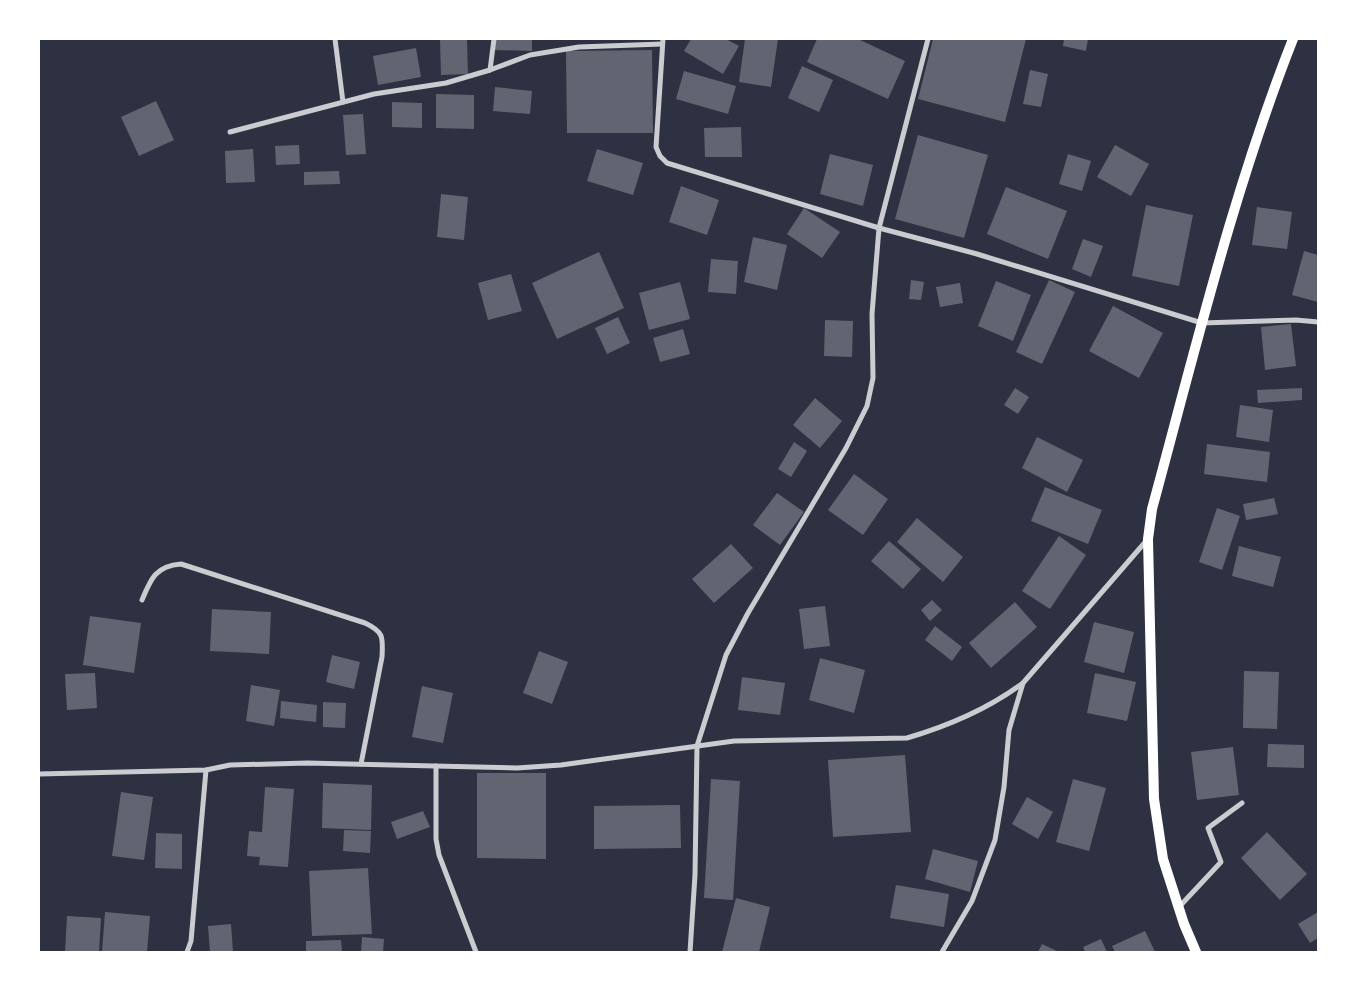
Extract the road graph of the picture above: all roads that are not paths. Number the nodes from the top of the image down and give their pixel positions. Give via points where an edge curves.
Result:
1 (335, 39) edge
2 (494, 39) edge
3 (928, 39) edge
4 (1293, 39) edge
5 (663, 42) edge
6 (490, 70) junction
7 (343, 102) junction
8 (230, 132) dead end
9 (879, 228) junction
10 (1318, 322) edge
11 (1202, 323) junction
12 (1148, 539) junction
13 (142, 600) dead end
14 (1023, 683) junction
15 (697, 746) junction
16 (361, 764) junction
17 (436, 766) junction
18 (206, 770) junction
19 (39, 774) edge
20 (1242, 803) dead end
21 (1179, 907) junction
22 (187, 952) edge
23 (476, 952) edge
24 (690, 952) edge
25 (942, 952) edge
26 (1196, 952) edge

1 - 7 street
2 - 6 street
3 - 9 street
4 - 11 main road via 1270,97 1231,217
5 - 6 street via 561,49 530,55
5 - 9 street via 656,147 667,163
6 - 7 street via 446,83
7 - 8 street
9 - 11 street via 978,254
9 - 15 street via 872,314 873,378 867,406 726,655
10 - 11 street
11 - 12 main road via 1152,509
12 - 14 street
12 - 21 main road via 1154,799 1163,859
13 - 16 street via 152,578 170,565 181,564 376,629 383,640 382,656
14 - 15 street via 979,710 907,738 734,741
14 - 25 street via 1010,730 995,840 972,901
15 - 17 street via 552,766
15 - 24 street
16 - 17 street
16 - 18 street via 230,765
17 - 23 street via 439,855
18 - 19 street
18 - 22 street via 191,941
20 - 21 street via 1208,828 1221,862
21 - 26 main road

